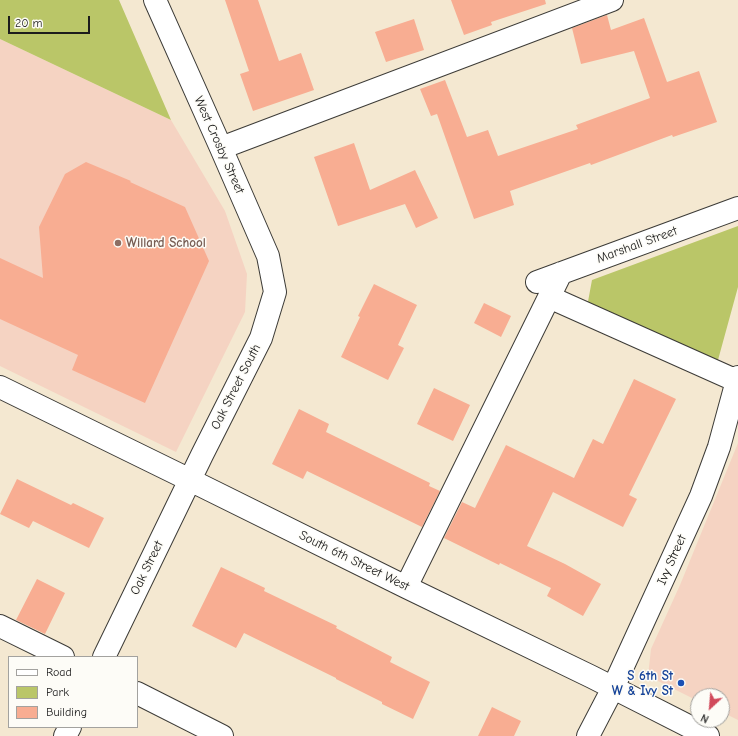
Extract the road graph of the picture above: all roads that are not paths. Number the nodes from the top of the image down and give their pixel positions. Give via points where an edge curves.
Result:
1 (155, 0) edge
2 (612, 0) edge
3 (221, 148) junction
4 (738, 208) edge
5 (543, 289) junction
6 (275, 292) joint
7 (737, 379) edge
8 (0, 387) edge
9 (190, 480) junction
10 (406, 587) junction
11 (0, 626) edge
12 (61, 656) edge
13 (104, 656) edge
14 (613, 688) junction
15 (138, 694) edge
16 (222, 736) edge
17 (588, 736) edge
18 (708, 736) edge

1 - 3 street, West Crosby Street
2 - 3 street
3 - 6 street, West Crosby Street via 268,256
4 - 5 street, Marshall Street via 561,273
5 - 7 street
5 - 10 street
6 - 9 street, Oak Street South via 261,338
7 - 14 street, Ivy Street via 719,447 701,496
8 - 9 street, South 6th Street West
9 - 10 street, South 6th Street West
9 - 13 street, Oak Street
10 - 14 street, South 6th Street West
11 - 12 street
14 - 17 street, Ivy Street
14 - 18 street, South 6th Street West
15 - 16 street

